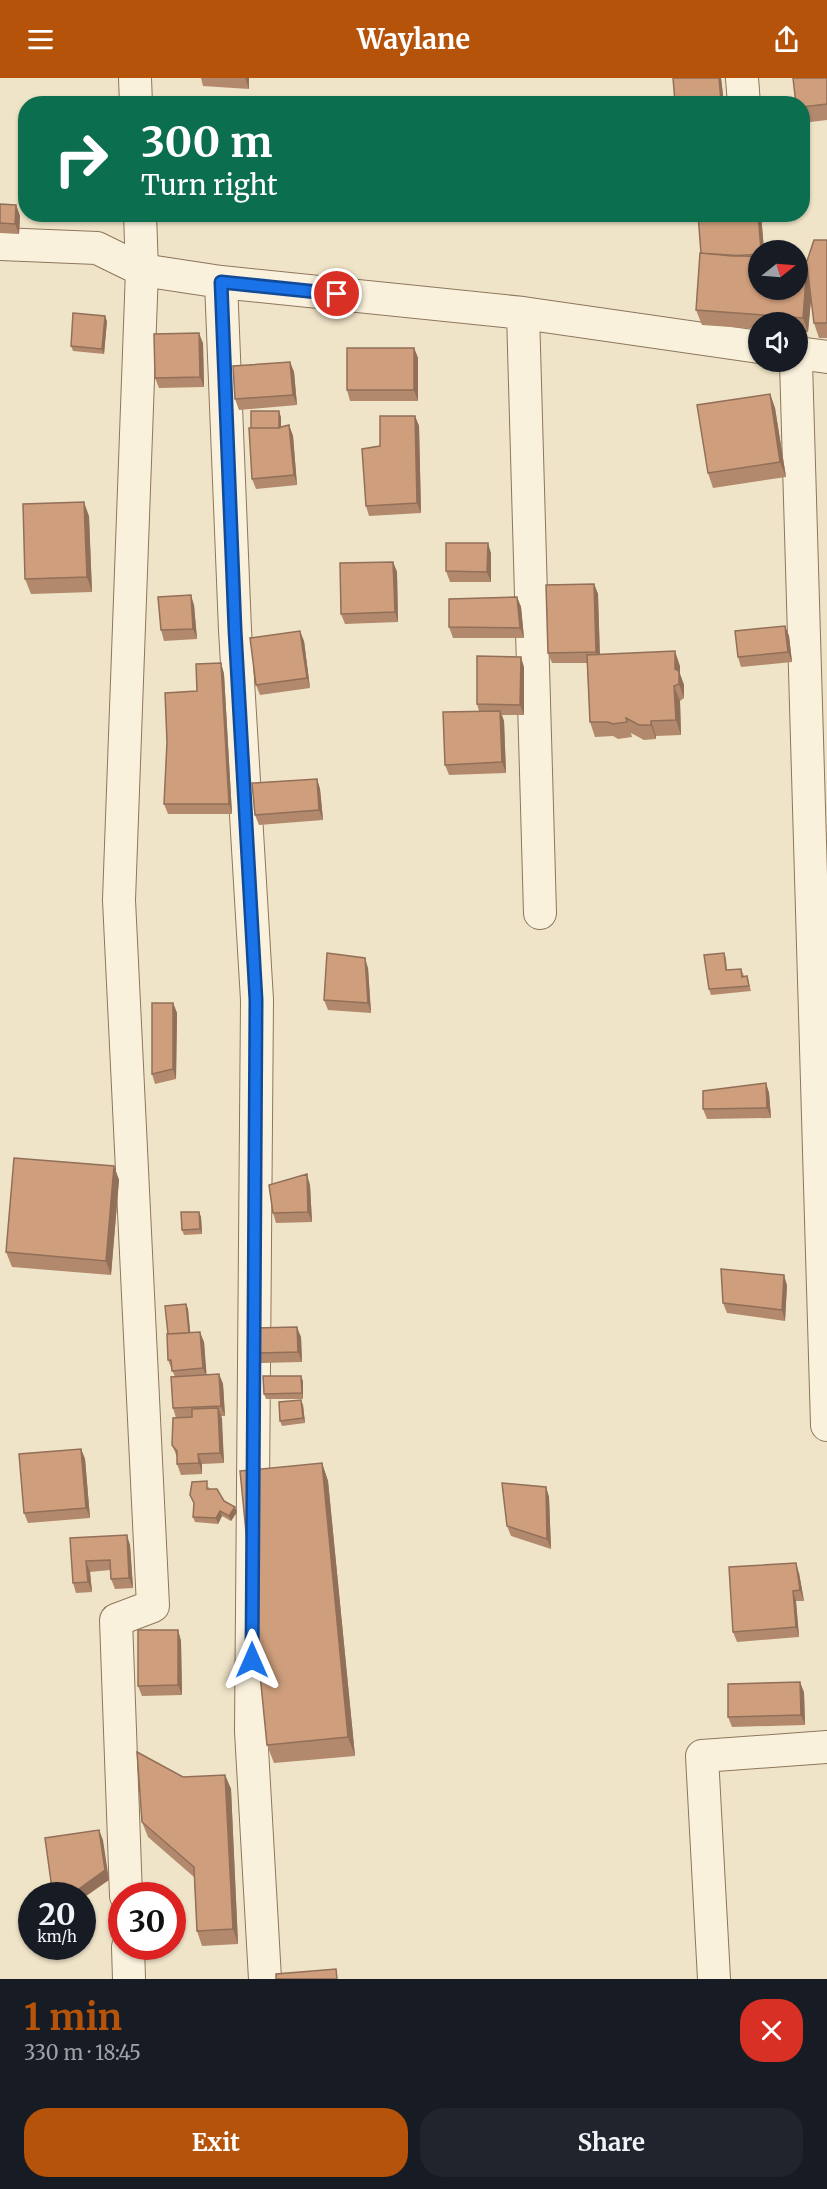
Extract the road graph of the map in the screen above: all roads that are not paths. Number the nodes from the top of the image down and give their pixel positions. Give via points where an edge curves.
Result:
1 (135, 78) edge
2 (742, 78) edge
3 (136, 96) edge
4 (743, 96) edge
5 (140, 222) edge
6 (0, 244) edge
7 (142, 270) junction
8 (221, 282) junction
9 (523, 313) junction
10 (748, 345) edge
11 (808, 354) edge
12 (827, 357) edge
13 (796, 372) edge
14 (540, 913) dead end
15 (827, 1425) edge
16 (827, 1747) edge
17 (125, 1882) edge
18 (128, 1960) edge
19 (129, 1979) edge
20 (265, 1979) edge
21 (714, 1979) edge

1 - 3 street
2 - 4 street
5 - 7 street
6 - 7 street via 97,249
7 - 8 street
7 - 17 street via 119,900 153,1606 116,1620
8 - 9 street
8 - 20 street via 256,1000 251,1731
9 - 10 street
9 - 14 street
11 - 12 street
13 - 15 street
16 - 21 street via 702,1756
18 - 19 street

